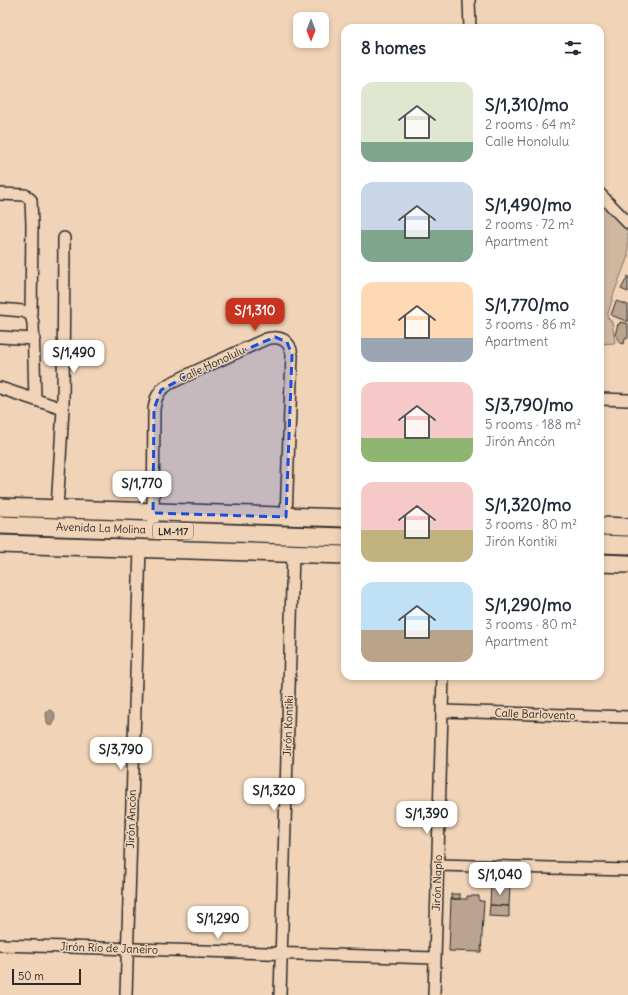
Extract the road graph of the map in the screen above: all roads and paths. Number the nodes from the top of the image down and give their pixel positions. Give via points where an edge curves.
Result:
1 (470, 0) edge
2 (470, 24) edge
3 (0, 194) edge
4 (604, 198) edge
5 (628, 223) edge
6 (64, 238) dead end
7 (0, 309) edge
8 (31, 315) junction
9 (0, 337) edge
10 (34, 338) junction
11 (0, 388) edge
12 (35, 399) junction
13 (604, 399) edge
14 (628, 400) edge
15 (62, 409) junction
16 (0, 507) edge
17 (57, 509) junction
18 (286, 510) junction
19 (153, 513) junction
20 (341, 517) edge
21 (0, 525) edge
22 (604, 526) edge
23 (628, 527) edge
24 (153, 530) junction
25 (341, 537) edge
26 (0, 544) edge
27 (604, 544) edge
28 (628, 545) edge
29 (140, 548) junction
30 (293, 553) junction
31 (341, 555) edge
32 (604, 563) edge
33 (628, 564) edge
34 (443, 680) edge
35 (442, 711) junction
36 (628, 717) edge
37 (438, 865) junction
38 (628, 870) edge
39 (0, 945) edge
40 (127, 949) junction
41 (281, 953) junction
42 (435, 958) junction
43 (126, 995) edge
44 (280, 995) edge
45 (434, 995) edge

1 - 2 street
3 - 8 street via 25,195 31,200
4 - 5 street
6 - 15 street
7 - 8 street via 23,311
8 - 10 street
9 - 10 street
10 - 12 street
11 - 12 street
12 - 15 street
13 - 14 street
15 - 17 street
16 - 17 main road, Avenida La Molina / LM-117
17 - 19 main road, Avenida La Molina / LM-117
18 - 19 main road, Avenida La Molina / LM-117
18 - 19 street, Calle Honolulu via 292,350 287,342 275,337 194,372 161,390 154,404
18 - 20 main road, Avenida La Molina / LM-117
19 - 24 street, Calle Honolulu
21 - 24 main road, Avenida La Molina / LM-117
22 - 23 main road
24 - 25 main road, Avenida La Molina / LM-117
26 - 29 main road, Avenida La Molina / LM-117
27 - 28 main road
29 - 30 main road, Avenida La Molina / LM-117
29 - 40 street, Jirón Ancón
30 - 31 main road, Avenida La Molina / LM-117
30 - 41 street, Jirón Kontiki
32 - 33 main road
34 - 35 street, Jirón Naplo
35 - 36 street, Calle Barlovento
35 - 37 street, Jirón Naplo
37 - 38 street
37 - 42 street, Jirón Naplo
39 - 40 street, Jirón Río de Janeiro
40 - 41 street, Jirón Río de Janeiro
40 - 43 street, Jirón Ancón
41 - 42 street, Jirón Río de Janeiro
41 - 44 street, Jirón Kontiki
42 - 45 street, Jirón Naplo

